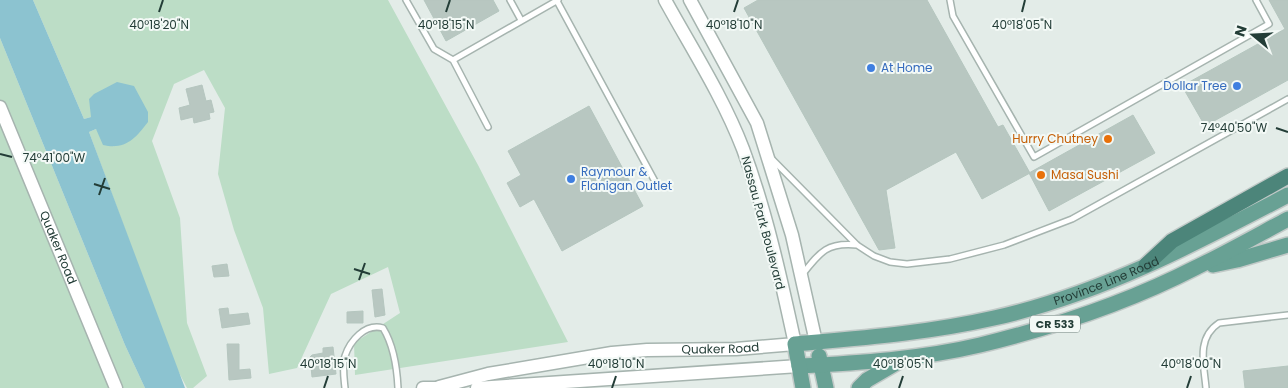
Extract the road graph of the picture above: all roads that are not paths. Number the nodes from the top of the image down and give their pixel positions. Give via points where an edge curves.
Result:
1 (406, 0) edge
2 (510, 0) edge
3 (558, 0) edge
4 (665, 0) edge
5 (690, 0) edge
6 (950, 0) edge
7 (1256, 0) edge
8 (520, 20) junction
9 (453, 60) junction
10 (1288, 100) edge
11 (0, 107) edge
12 (488, 127) dead end
13 (768, 156) junction
14 (1288, 176) edge
15 (658, 187) dead end
16 (1288, 195) edge
17 (1288, 219) edge
18 (857, 245) junction
19 (1288, 245) edge
20 (1146, 265) junction
21 (1196, 268) junction
22 (802, 275) junction
23 (1288, 315) edge
24 (816, 342) junction
25 (794, 344) junction
26 (907, 357) junction
27 (821, 365) junction
28 (799, 366) junction
29 (444, 387) edge
30 (116, 388) edge
31 (345, 388) edge
32 (398, 388) edge
33 (423, 388) edge
34 (477, 388) edge
35 (803, 388) edge
36 (826, 388) edge
37 (859, 388) edge
38 (1206, 388) edge

1 - 9 lane via 434,50
2 - 8 lane
3 - 8 lane
3 - 15 lane
4 - 25 street, Nassau Park Boulevard via 724,107 742,148 756,188
5 - 13 street, Nassau Park Boulevard via 746,99
6 - 7 lane via 952,16 1034,157 1269,24
8 - 9 lane
9 - 12 lane
10 - 18 lane via 1072,219 1004,245 950,259 907,264 874,256
11 - 30 street, Quaker Road
13 - 18 lane
13 - 22 street, Nassau Park Boulevard
14 - 20 highway via 1172,241
16 - 20 main road, Province Line Road / CR 533
17 - 21 main road, Province Line Road / CR 533
18 - 22 lane via 841,243 828,247
19 - 21 main road
20 - 24 main road, Province Line Road / CR 533 via 1078,293 996,318 910,334
21 - 26 main road, Province Line Road / CR 533 via 1109,305 1044,327 979,345
22 - 24 street, Nassau Park Boulevard
23 - 38 lane via 1219,323 1210,329 1203,349
24 - 25 main road, CR 533
24 - 27 main road
25 - 28 main road
25 - 29 street, Quaker Road via 612,353 488,374
26 - 27 main road, Province Line Road / CR 533
26 - 37 main road
27 - 28 main road, CR 533
27 - 36 main road
28 - 34 street, Quaker Road / CR 533
28 - 35 main road
29 - 33 street, Quaker Road
31 - 32 lane via 345,355 364,330 378,326 383,328 391,346

